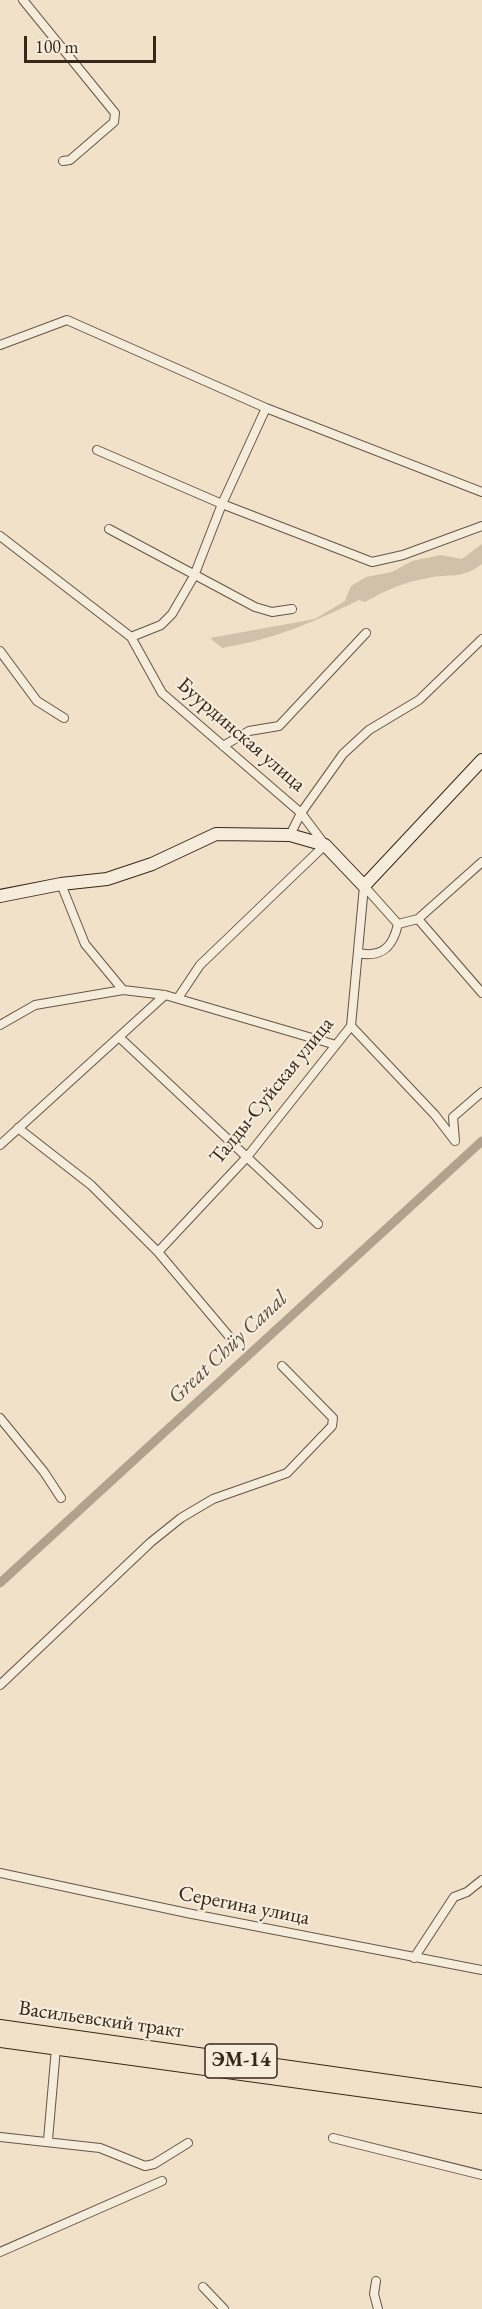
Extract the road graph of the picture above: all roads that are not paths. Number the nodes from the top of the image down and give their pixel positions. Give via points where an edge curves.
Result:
1 (23, 0) edge
2 (63, 161) dead end
3 (0, 345) edge
4 (266, 408) junction
5 (97, 450) dead end
6 (482, 492) edge
7 (222, 504) junction
8 (482, 526) edge
9 (109, 529) dead end
10 (0, 536) edge
11 (194, 576) junction
12 (292, 609) dead end
13 (366, 633) dead end
14 (131, 637) junction
15 (482, 639) edge
16 (0, 651) edge
17 (64, 718) dead end
18 (223, 746) junction
19 (482, 760) edge
20 (301, 813) junction
21 (290, 836) junction
22 (325, 845) junction
23 (480, 867) edge
24 (61, 884) junction
25 (364, 886) junction
26 (0, 896) edge
27 (418, 919) junction
28 (398, 924) junction
29 (358, 953) junction
30 (123, 990) junction
31 (482, 993) edge
32 (165, 995) junction
33 (178, 999) junction
34 (0, 1025) edge
35 (351, 1026) junction
36 (119, 1037) junction
37 (336, 1045) junction
38 (482, 1092) edge
39 (18, 1128) junction
40 (0, 1145) edge
41 (247, 1157) junction
42 (318, 1224) dead end
43 (158, 1252) junction
44 (233, 1341) dead end
45 (282, 1366) dead end
46 (0, 1418) edge
47 (61, 1498) dead end
48 (0, 1685) edge
49 (0, 1873) edge
50 (482, 1880) edge
51 (414, 1958) junction
52 (482, 1970) edge
53 (0, 2027) edge
54 (0, 2040) edge
55 (56, 2048) junction
56 (482, 2095) edge
57 (482, 2106) edge
58 (0, 2137) edge
59 (333, 2138) dead end
60 (48, 2140) junction
61 (188, 2143) dead end
62 (482, 2175) edge
63 (162, 2181) dead end
64 (0, 2252) edge
65 (376, 2281) dead end
66 (203, 2287) dead end
67 (224, 2309) edge
68 (378, 2309) edge

1 - 2 street via 115,113 114,122 70,160
3 - 4 street via 67,320
4 - 6 street
4 - 7 street
5 - 7 street
7 - 8 street via 372,562
7 - 11 street
9 - 11 street
10 - 14 street, Буурдинская улица
11 - 12 street via 255,607 272,612
11 - 14 street via 161,625
13 - 18 street via 279,726 249,731
14 - 18 street, Буурдинская улица via 162,693
15 - 20 street via 420,700 369,730 343,754
16 - 17 street via 37,701
18 - 20 street, Буурдинская улица
19 - 25 street
20 - 21 street
20 - 22 street, Буурдинская улица
21 - 22 street
21 - 24 street via 216,834 141,868 106,879
22 - 25 street, Буурдинская улица
22 - 33 street via 200,965
23 - 27 street
24 - 26 street
24 - 30 street via 85,944
25 - 28 street, Буурдинская улица
25 - 29 street, Талды-Суйская улица
27 - 28 street
27 - 31 street
28 - 29 street via 395,941 386,950 370,956
29 - 35 street, Талды-Суйская улица
30 - 32 street
30 - 34 street via 35,1005
32 - 33 street
32 - 36 street
33 - 37 street
35 - 37 street, Талды-Суйская улица
35 - 38 street via 435,1115 454,1141 453,1117
36 - 39 street
36 - 41 street
37 - 41 street, Талды-Суйская улица
39 - 40 street
39 - 43 street via 91,1185
41 - 42 street
41 - 43 street, Талды-Суйская улица
43 - 44 street
45 - 48 street via 333,1418 332,1426 287,1473 213,1498 181,1518
46 - 47 street
49 - 51 street, Серегина улица
50 - 51 street via 454,1897
51 - 52 street, Серегина улица
53 - 56 main road, Васильевский тракт / ЭМ-14
54 - 55 main road, Васильевский тракт / ЭМ-14
55 - 57 main road, Васильевский тракт / ЭМ-14
55 - 60 street
58 - 60 street
59 - 62 street
60 - 61 street via 100,2148 145,2166
63 - 64 street
65 - 68 street
66 - 67 street

